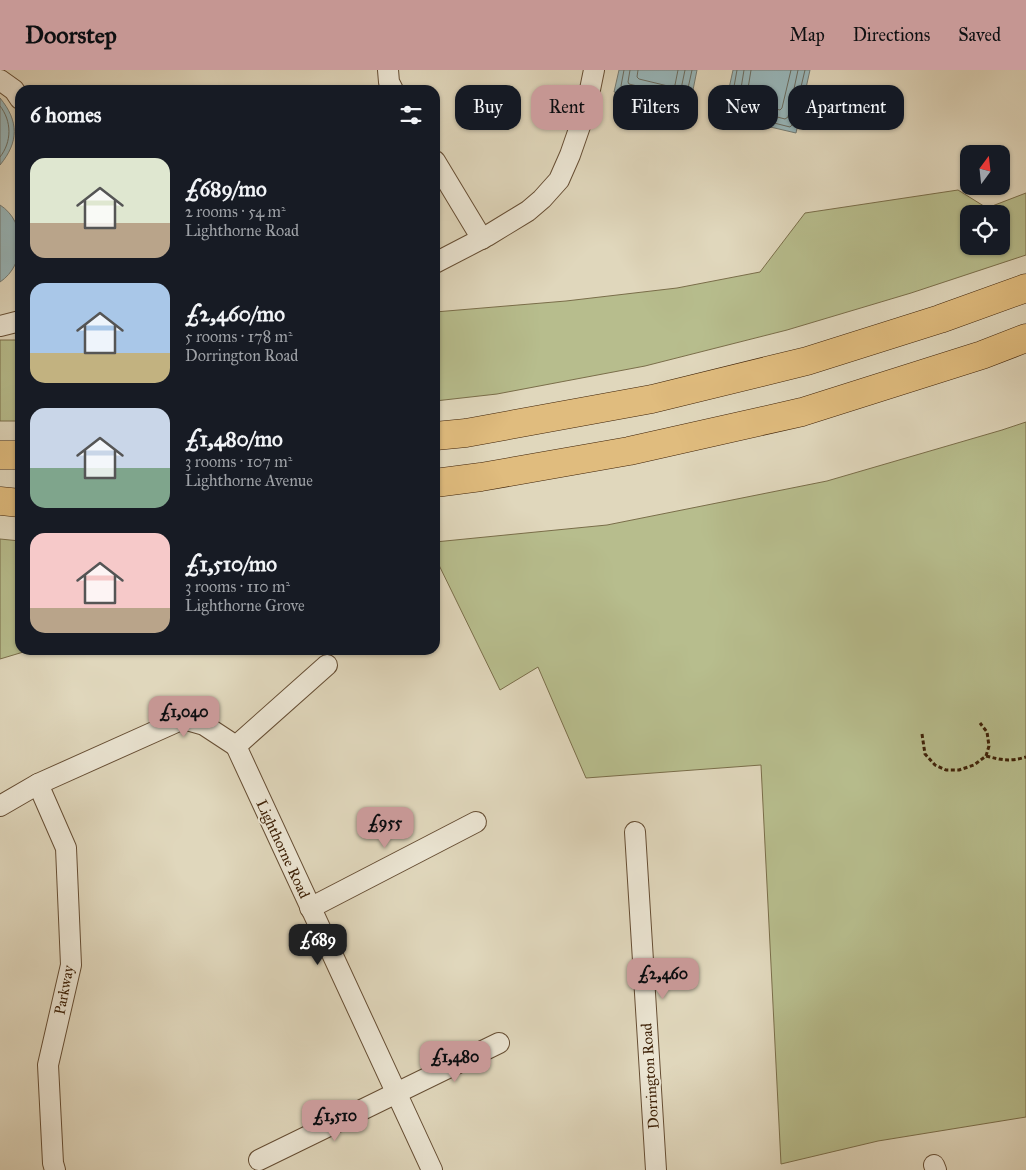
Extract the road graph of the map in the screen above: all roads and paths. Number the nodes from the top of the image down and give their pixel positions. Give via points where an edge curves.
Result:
1 (388, 70) edge
2 (594, 70) edge
3 (0, 80) edge
4 (390, 85) edge
5 (15, 92) edge
6 (440, 169) edge
7 (482, 239) junction
8 (440, 260) edge
9 (1026, 288) edge
10 (15, 322) edge
11 (0, 326) edge
12 (1026, 338) edge
13 (440, 436) edge
14 (0, 455) edge
15 (15, 455) edge
16 (440, 481) edge
17 (0, 502) edge
18 (15, 503) edge
19 (326, 665) dead end
20 (980, 723) dead end
21 (922, 734) dead end
22 (236, 746) junction
23 (986, 756) junction
24 (1026, 758) edge
25 (38, 784) junction
26 (0, 806) edge
27 (476, 822) dead end
28 (635, 832) dead end
29 (310, 908) junction
30 (499, 1043) dead end
31 (396, 1092) junction
32 (259, 1160) dead end
33 (55, 1170) edge
34 (432, 1170) edge
35 (656, 1170) edge

1 - 4 street
2 - 7 street via 586,109 559,180 528,211
3 - 5 street
6 - 7 street
7 - 8 street
9 - 13 highway via 940,319 798,363 652,400
10 - 11 street
12 - 16 highway via 802,412 629,452
14 - 15 highway
17 - 18 highway
19 - 22 street
20 - 23 path via 987,732 989,746
21 - 23 path via 925,754 935,765 946,770 974,765
22 - 25 street via 204,725 183,719
22 - 29 street, Lighthorne Road
23 - 24 path via 1013,761
25 - 26 street
25 - 33 street, Parkway via 66,848 71,965 48,1065
27 - 29 street
28 - 35 street, Dorrington Road
29 - 31 street, Lighthorne Road
30 - 31 street
31 - 32 street
31 - 34 street, Lighthorne Road

